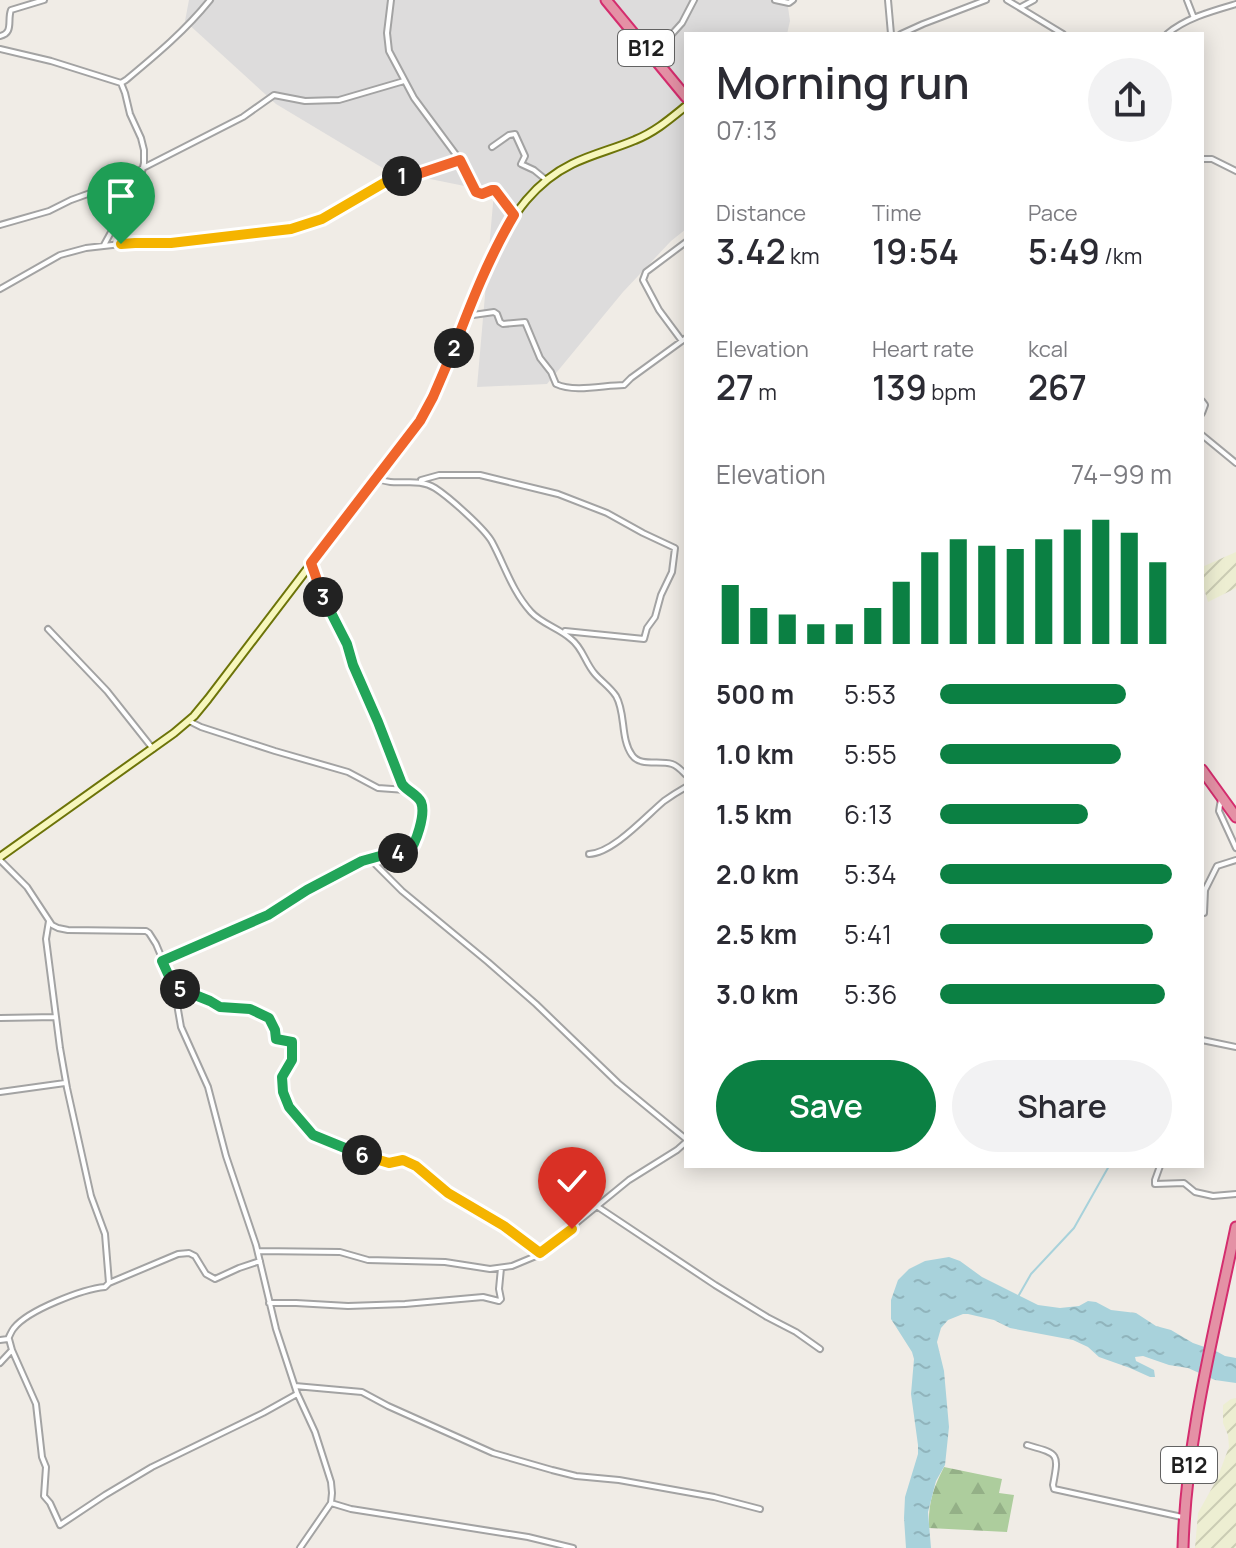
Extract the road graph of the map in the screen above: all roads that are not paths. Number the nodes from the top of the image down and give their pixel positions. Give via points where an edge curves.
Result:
1 (44, 0) edge
2 (210, 0) edge
3 (391, 0) edge
4 (606, 0) edge
5 (694, 0) edge
6 (775, 0) edge
7 (793, 0) edge
8 (888, 0) edge
9 (986, 0) edge
10 (1034, 0) edge
11 (1187, 0) edge
12 (1010, 1) edge
13 (1236, 4) edge
14 (1021, 7) junction
15 (1194, 18) junction
16 (891, 32) edge
17 (906, 32) edge
18 (1059, 32) edge
19 (1170, 32) edge
20 (0, 36) edge
21 (0, 49) edge
22 (652, 56) junction
23 (404, 81) junction
24 (121, 83) junction
25 (684, 95) edge
26 (684, 111) edge
27 (492, 147) dead end
28 (1204, 159) edge
29 (460, 160) junction
30 (143, 168) junction
31 (1236, 171) edge
32 (545, 179) dead end
33 (514, 215) junction
34 (0, 225) edge
35 (684, 244) edge
36 (103, 246) junction
37 (0, 289) edge
38 (466, 316) junction
39 (684, 340) edge
40 (1204, 437) edge
41 (1236, 463) edge
42 (377, 478) junction
43 (418, 481) junction
44 (311, 563) junction
45 (48, 629) dead end
46 (561, 631) junction
47 (189, 721) junction
48 (153, 749) junction
49 (684, 773) edge
50 (1204, 773) edge
51 (684, 788) edge
52 (406, 790) junction
53 (1221, 797) junction
54 (1236, 817) edge
55 (1236, 848) edge
56 (589, 854) dead end
57 (369, 858) junction
58 (0, 859) edge
59 (1236, 860) edge
60 (1204, 913) edge
61 (49, 921) junction
62 (162, 961) junction
63 (174, 987) junction
64 (56, 1017) junction
65 (0, 1018) edge
66 (1204, 1040) edge
67 (1236, 1047) edge
68 (66, 1083) junction
69 (0, 1092) edge
70 (684, 1139) edge
71 (684, 1143) edge
72 (1159, 1168) edge
73 (1236, 1194) edge
74 (598, 1207) junction
75 (1236, 1227) edge
76 (258, 1251) junction
77 (540, 1253) junction
78 (260, 1261) junction
79 (501, 1268) junction
80 (109, 1283) junction
81 (269, 1303) junction
82 (9, 1338) junction
83 (0, 1340) edge
84 (820, 1349) dead end
85 (12, 1350) junction
86 (0, 1363) edge
87 (295, 1386) junction
88 (297, 1393) junction
89 (1027, 1445) dead end
90 (331, 1503) junction
91 (760, 1509) dead end
92 (1184, 1517) junction
93 (300, 1548) edge
94 (573, 1548) edge
95 (1183, 1548) edge

1 - 20 street via 11,10 9,30
2 - 24 street via 170,44
3 - 23 street via 388,48
4 - 22 highway, B12
5 - 22 street via 682,23
6 - 7 street
8 - 16 street
9 - 17 street
10 - 14 street
11 - 15 street
12 - 14 street
13 - 15 street
14 - 18 street
15 - 19 street
21 - 24 street
22 - 25 highway, B12
23 - 29 street
23 - 30 street via 343,99 305,101 274,95 254,111
24 - 30 street via 141,138
26 - 33 street via 646,135 561,169
27 - 32 street via 515,134 525,156 521,164
28 - 31 street
29 - 33 street via 476,192 495,190
29 - 36 street via 389,180 315,222 291,229
30 - 34 street via 115,185
30 - 36 street via 138,189
33 - 38 street
35 - 39 street via 643,280
36 - 37 street via 60,255
38 - 39 street via 494,312 503,324 525,322 540,358 563,387 624,385
38 - 42 street via 427,409
40 - 41 street
42 - 43 street
42 - 44 street
43 - 46 street via 441,492 487,534 529,610
43 - 46 street via 477,474 555,493 675,548 672,572 644,639
44 - 47 street
44 - 52 street
45 - 48 street
46 - 49 street via 617,698 632,756 671,764
47 - 48 street
47 - 52 street via 348,772 378,788
48 - 58 street
50 - 53 highway
51 - 56 street via 614,844
52 - 57 street via 419,799 422,810 412,849
53 - 54 highway
53 - 55 street via 1219,811
57 - 62 street via 268,915
57 - 70 street
58 - 61 street
59 - 60 street via 1217,866 1205,890
61 - 62 street via 68,930 146,931
61 - 64 street via 46,939
62 - 63 street
63 - 76 street via 181,1027 208,1087
63 - 77 street via 220,1007 261,1013 270,1020 277,1040 292,1042 283,1092 313,1135 391,1164 411,1163
64 - 65 street
64 - 68 street
66 - 67 street
68 - 69 street
68 - 80 street via 91,1196 105,1234
71 - 74 street
72 - 73 street via 1156,1184 1184,1183 1213,1196
74 - 77 street
74 - 84 street
75 - 92 highway, B12 via 1203,1384
76 - 78 street
76 - 79 street via 329,1251 379,1261
77 - 79 street
78 - 80 street via 217,1279 206,1274 193,1254 181,1253
78 - 81 street
79 - 81 street via 499,1301 478,1297 348,1306
80 - 82 street via 38,1311 18,1324
81 - 87 street
82 - 83 street
82 - 85 street
85 - 86 street
85 - 88 street via 36,1404 46,1469 44,1494 60,1525 152,1467
87 - 88 street
87 - 91 street via 362,1392 493,1453 552,1470
88 - 90 street via 325,1459
89 - 92 street via 1055,1456 1054,1489
90 - 93 street
90 - 94 street
92 - 95 highway, B12

